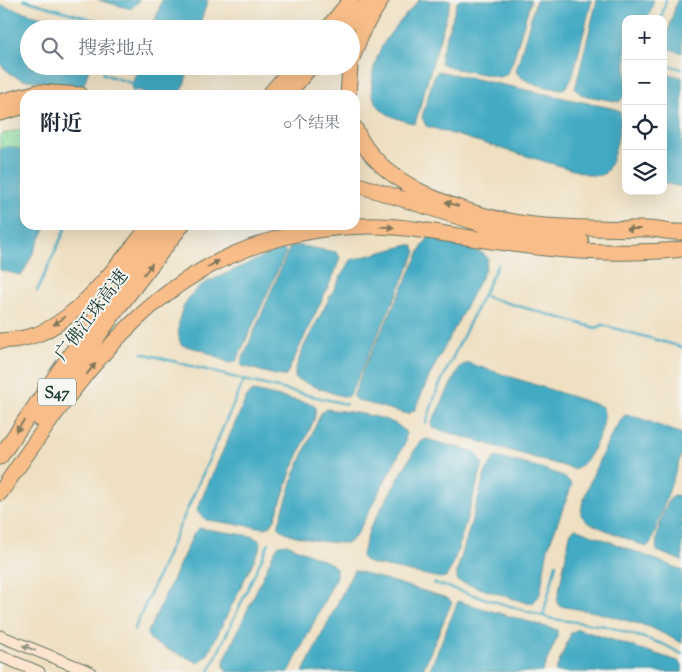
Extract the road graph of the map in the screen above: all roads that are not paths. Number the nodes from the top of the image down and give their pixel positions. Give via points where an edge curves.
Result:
1 (351, 0) edge
2 (370, 0) edge
3 (381, 0) edge
4 (334, 20) edge
5 (352, 20) edge
6 (360, 37) edge
7 (286, 75) edge
8 (304, 75) edge
9 (349, 75) edge
10 (273, 90) edge
11 (291, 90) edge
12 (348, 90) edge
13 (20, 97) edge
14 (0, 102) edge
15 (20, 107) edge
16 (0, 113) edge
17 (360, 137) edge
18 (360, 186) edge
19 (360, 194) edge
20 (360, 226) edge
21 (147, 230) edge
22 (162, 230) edge
23 (178, 230) edge
24 (314, 230) edge
25 (682, 232) edge
26 (530, 235) junction
27 (682, 239) edge
28 (682, 249) edge
29 (113, 304) junction
30 (0, 341) edge
31 (0, 456) edge
32 (0, 479) edge
33 (0, 493) edge
34 (0, 636) edge
35 (0, 656) edge
36 (39, 672) edge
37 (90, 672) edge

1 - 4 highway
2 - 5 highway
3 - 6 highway
7 - 10 highway
8 - 11 highway
9 - 12 highway
13 - 14 highway
15 - 16 highway
26 -> 17 highway via 417,191 384,169
18 - 26 highway via 447,215
19 - 26 highway
20 -> 26 highway
21 -> 30 highway via 96,289 56,324 38,334
22 - 29 highway, 广佛江珠高速 / S47
29 -> 23 highway, 广佛江珠高速 / S47
33 -> 24 highway via 56,413 138,317 187,279 228,255
25 -> 26 highway
26 - 27 highway via 590,242
26 - 28 highway via 601,253
29 -> 31 highway, 广佛江珠高速 / S47
29 - 32 highway, 广佛江珠高速 / S47
37 -> 34 main road
35 - 36 main road

